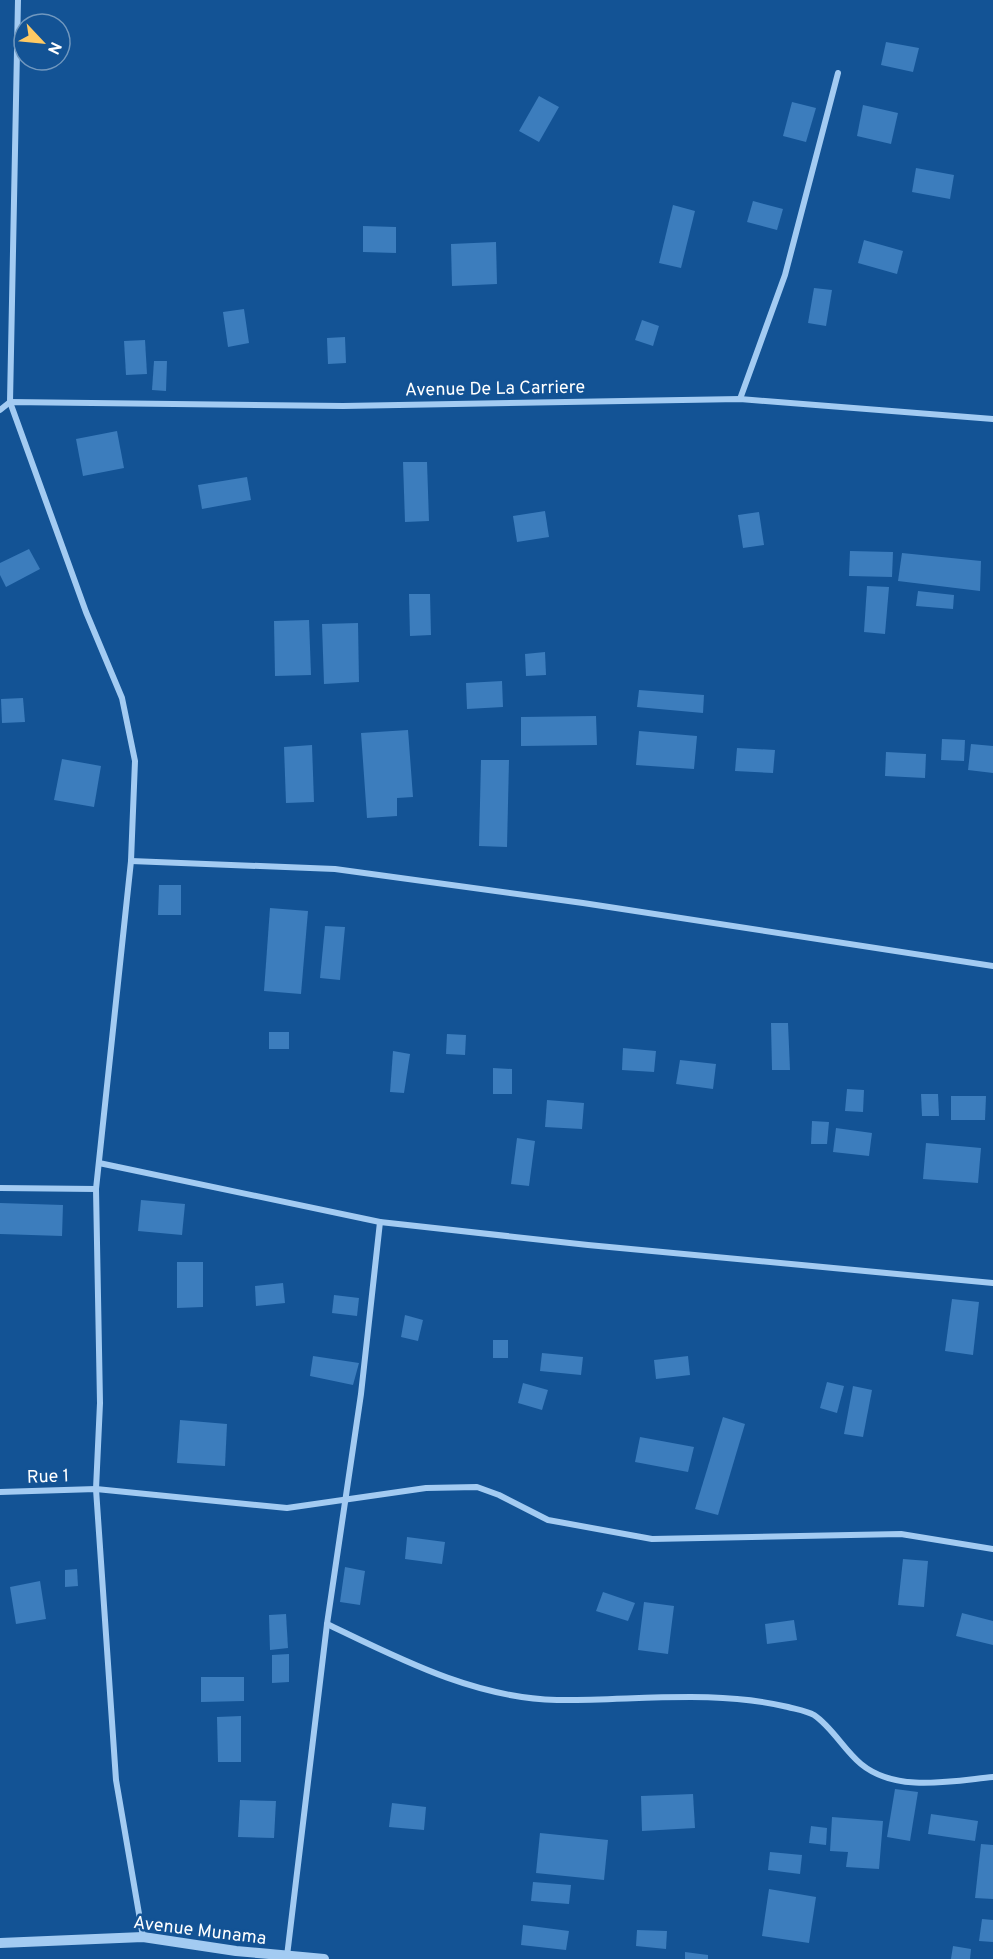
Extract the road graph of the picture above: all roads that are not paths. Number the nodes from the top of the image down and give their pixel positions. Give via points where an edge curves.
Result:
1 (18, 0) edge
2 (838, 74) dead end
3 (740, 399) junction
4 (10, 402) junction
5 (0, 410) edge
6 (993, 419) edge
7 (131, 861) junction
8 (993, 966) edge
9 (99, 1163) junction
10 (0, 1188) edge
11 (96, 1188) junction
12 (380, 1222) junction
13 (993, 1283) edge
14 (96, 1489) junction
15 (0, 1492) edge
16 (343, 1502) junction
17 (993, 1549) edge
18 (327, 1624) junction
19 (993, 1777) edge
20 (143, 1936) junction
21 (0, 1943) edge
22 (235, 1955) edge
23 (287, 1957) junction
24 (324, 1959) edge

1 - 4 street
2 - 3 street via 785,275
3 - 4 street, Avenue De La Carriere via 343,406
3 - 6 street, Avenue De La Carriere
4 - 5 street
4 - 7 street via 86,612 122,698 135,761
7 - 8 street via 334,869
7 - 9 street
9 - 11 street
9 - 12 street
10 - 11 street
11 - 14 street via 100,1403
12 - 13 street
12 - 16 street via 361,1394
14 - 15 street, Rue 1
14 - 16 street, Rue 1 via 287,1508
14 - 20 street via 116,1780
16 - 17 street, Rue 1 via 426,1488 477,1488 548,1521 652,1539 901,1534
16 - 18 street
18 - 19 street via 432,1674 493,1691 556,1700 731,1699 785,1707 813,1714 862,1765 889,1778 927,1782
18 - 23 street
20 - 21 street, Avenue Munama
20 - 22 street, Avenue Munama
22 - 23 street, Avenue Munama
23 - 24 street, Avenue Munama

